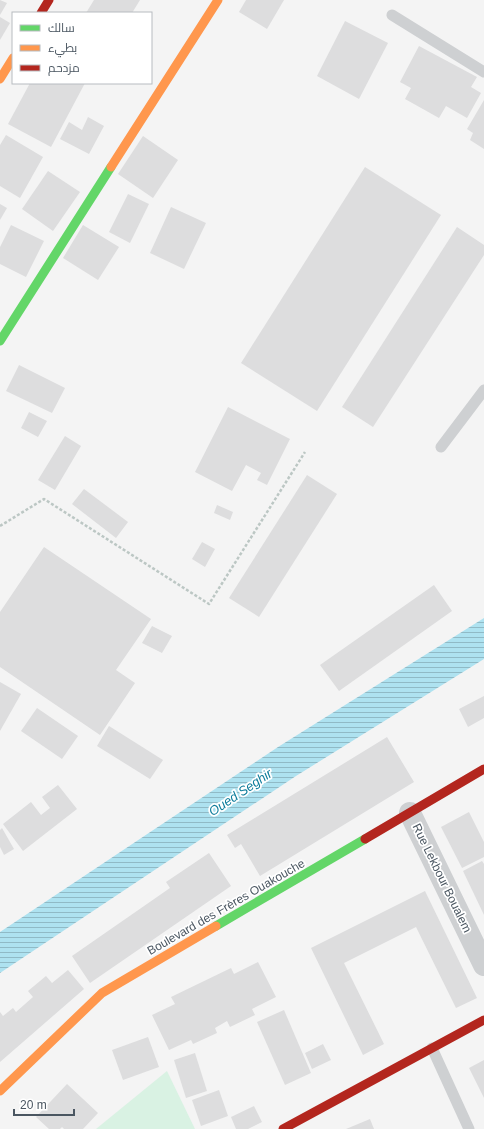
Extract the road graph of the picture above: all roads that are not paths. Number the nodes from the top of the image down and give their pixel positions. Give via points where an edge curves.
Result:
1 (49, 0) edge
2 (218, 0) edge
3 (42, 12) edge
4 (392, 15) dead end
5 (12, 60) edge
6 (484, 71) edge
7 (0, 80) edge
8 (0, 341) edge
9 (484, 390) edge
10 (441, 447) dead end
11 (484, 769) edge
12 (410, 813) junction
13 (484, 965) edge
14 (484, 1020) edge
15 (432, 1048) junction
16 (0, 1091) edge
17 (283, 1129) edge
18 (469, 1129) edge

1 - 3 street
2 - 8 street
4 - 6 lane
5 - 7 street
9 - 10 lane
11 - 12 street, Boulevard des Frères Ouakouche
12 - 13 street, Rue Lekbour Boualem
12 - 16 street, Boulevard des Frères Ouakouche via 102,993
14 - 15 street
15 - 17 street
15 - 18 lane

